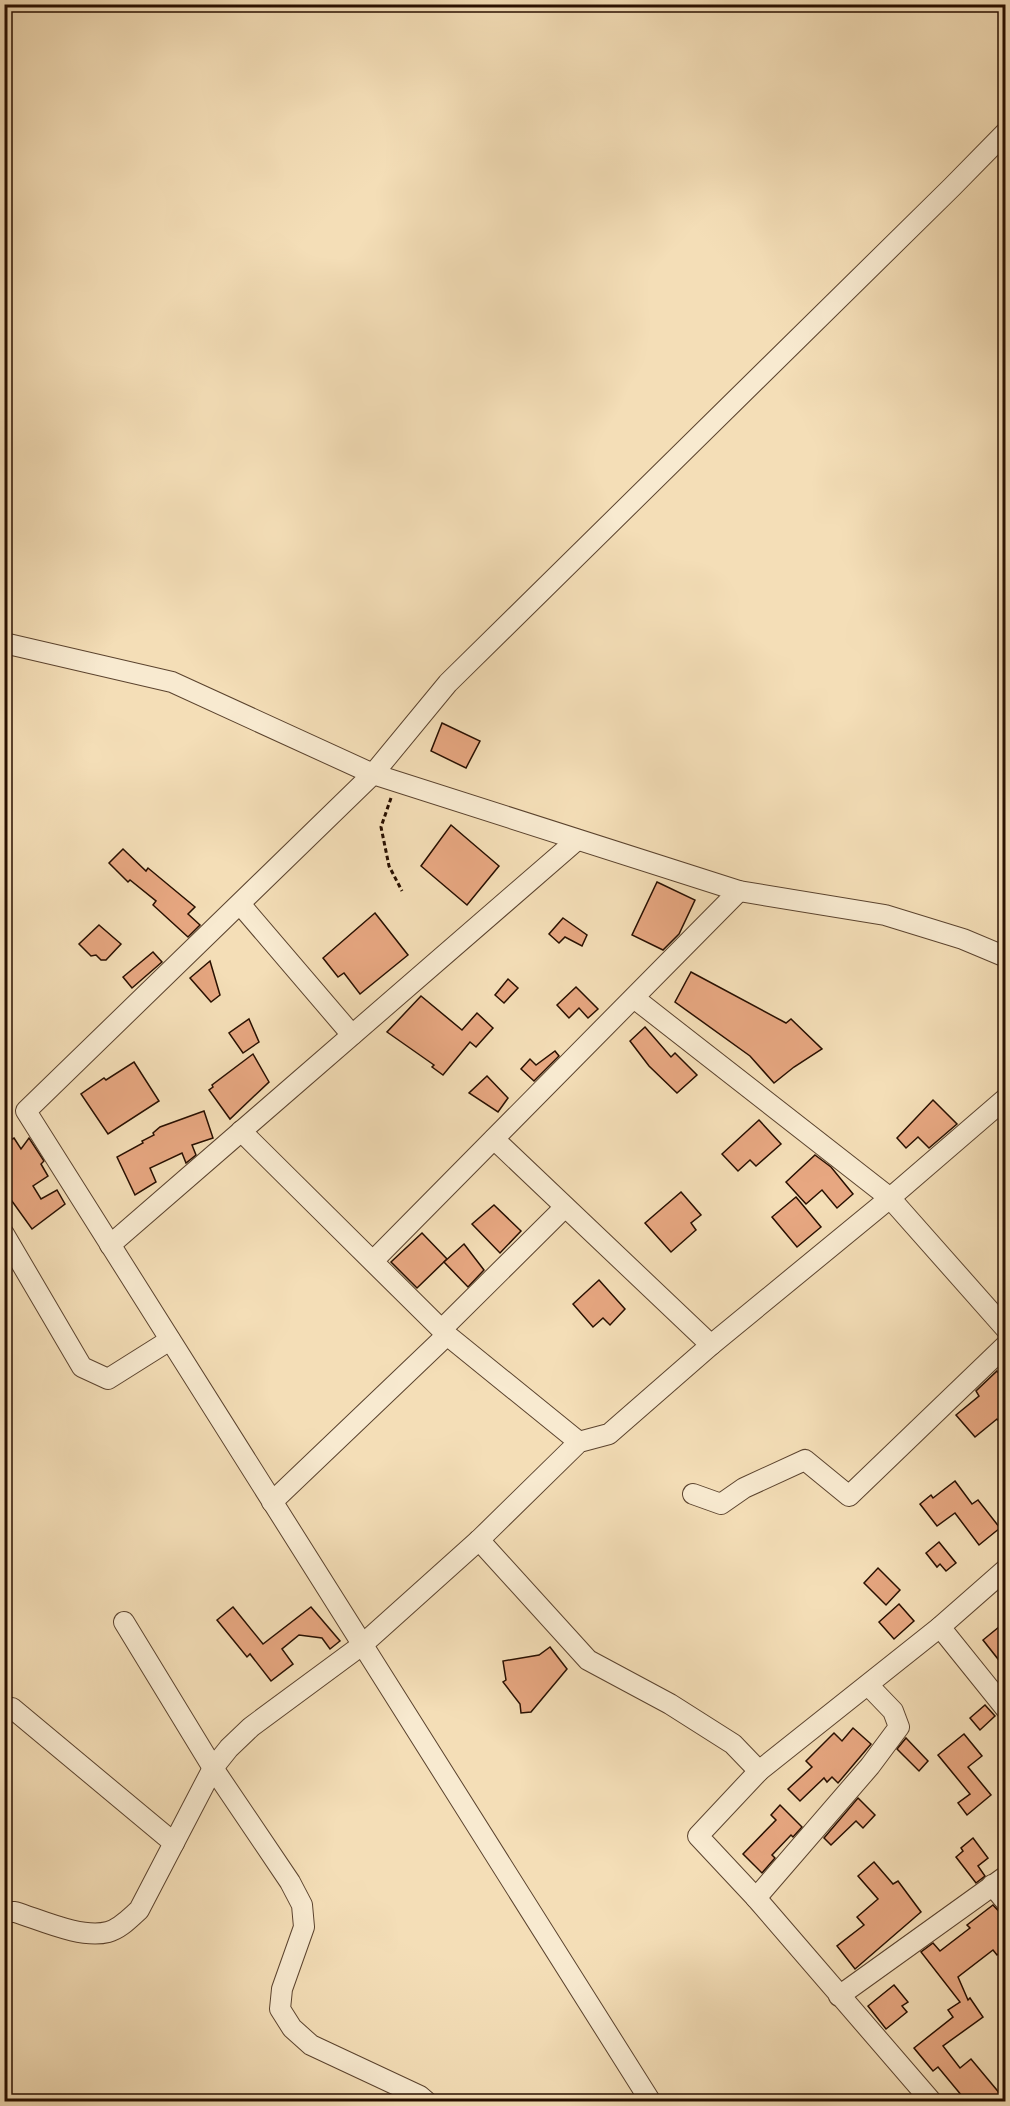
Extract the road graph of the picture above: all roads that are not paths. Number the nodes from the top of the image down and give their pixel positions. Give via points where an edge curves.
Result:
1 (1005, 132) edge
2 (4, 643) edge
3 (373, 774) junction
4 (577, 840) junction
5 (739, 891) junction
6 (240, 904) junction
7 (1005, 957) edge
8 (634, 998) junction
9 (352, 1035) junction
10 (1005, 1098) edge
11 (241, 1131) junction
12 (494, 1139) junction
13 (890, 1198) junction
14 (565, 1207) junction
15 (4, 1234) edge
16 (110, 1245) junction
17 (373, 1261) junction
18 (1005, 1329) edge
19 (445, 1332) junction
20 (170, 1340) junction
21 (711, 1345) junction
22 (1005, 1345) edge
23 (579, 1442) junction
24 (693, 1494) dead end
25 (272, 1502) junction
26 (479, 1540) junction
27 (1005, 1569) edge
28 (124, 1622) dead end
29 (940, 1627) junction
30 (362, 1645) junction
31 (868, 1684) junction
32 (12, 1708) dead end
33 (1005, 1709) edge
34 (213, 1768) junction
35 (759, 1772) junction
36 (174, 1843) junction
37 (999, 1880) edge
38 (756, 1898) junction
39 (1005, 1902) edge
40 (4, 1912) edge
41 (839, 1996) junction
42 (427, 2102) edge
43 (651, 2102) edge
44 (932, 2102) edge

1 - 3 street via 448,683
2 - 3 street via 172,682
3 - 4 street
3 - 6 street
4 - 5 street
4 - 9 street
5 - 7 street via 885,915 963,939
5 - 8 street
6 - 9 street
6 - 16 street via 26,1112
8 - 12 street
8 - 13 street
9 - 11 street
10 - 13 street
11 - 16 street
11 - 17 street
12 - 14 street
12 - 17 street
13 - 18 street
13 - 21 street
14 - 19 street
14 - 21 street
15 - 20 street via 82,1367 108,1379
16 - 20 street
17 - 19 street
19 - 23 street
19 - 25 street
20 - 25 street
21 - 23 street via 609,1434
22 - 24 street via 849,1496 806,1460 744,1488 721,1504
23 - 26 street
25 - 30 street
26 - 30 street
26 - 35 street via 588,1660 670,1704 733,1744
27 - 29 street
28 - 34 street
29 - 31 street
29 - 33 street
30 - 34 street via 251,1727
30 - 43 street
31 - 35 street
31 - 38 street via 893,1711 899,1727
32 - 36 street
34 - 36 street
34 - 42 street via 302,1905 304,1927 282,1989 280,2009 292,2028 311,2045
35 - 38 street via 698,1836
36 - 40 street via 138,1910 109,1932 86,1934
37 - 39 street
37 - 41 street
38 - 41 street
41 - 44 street

